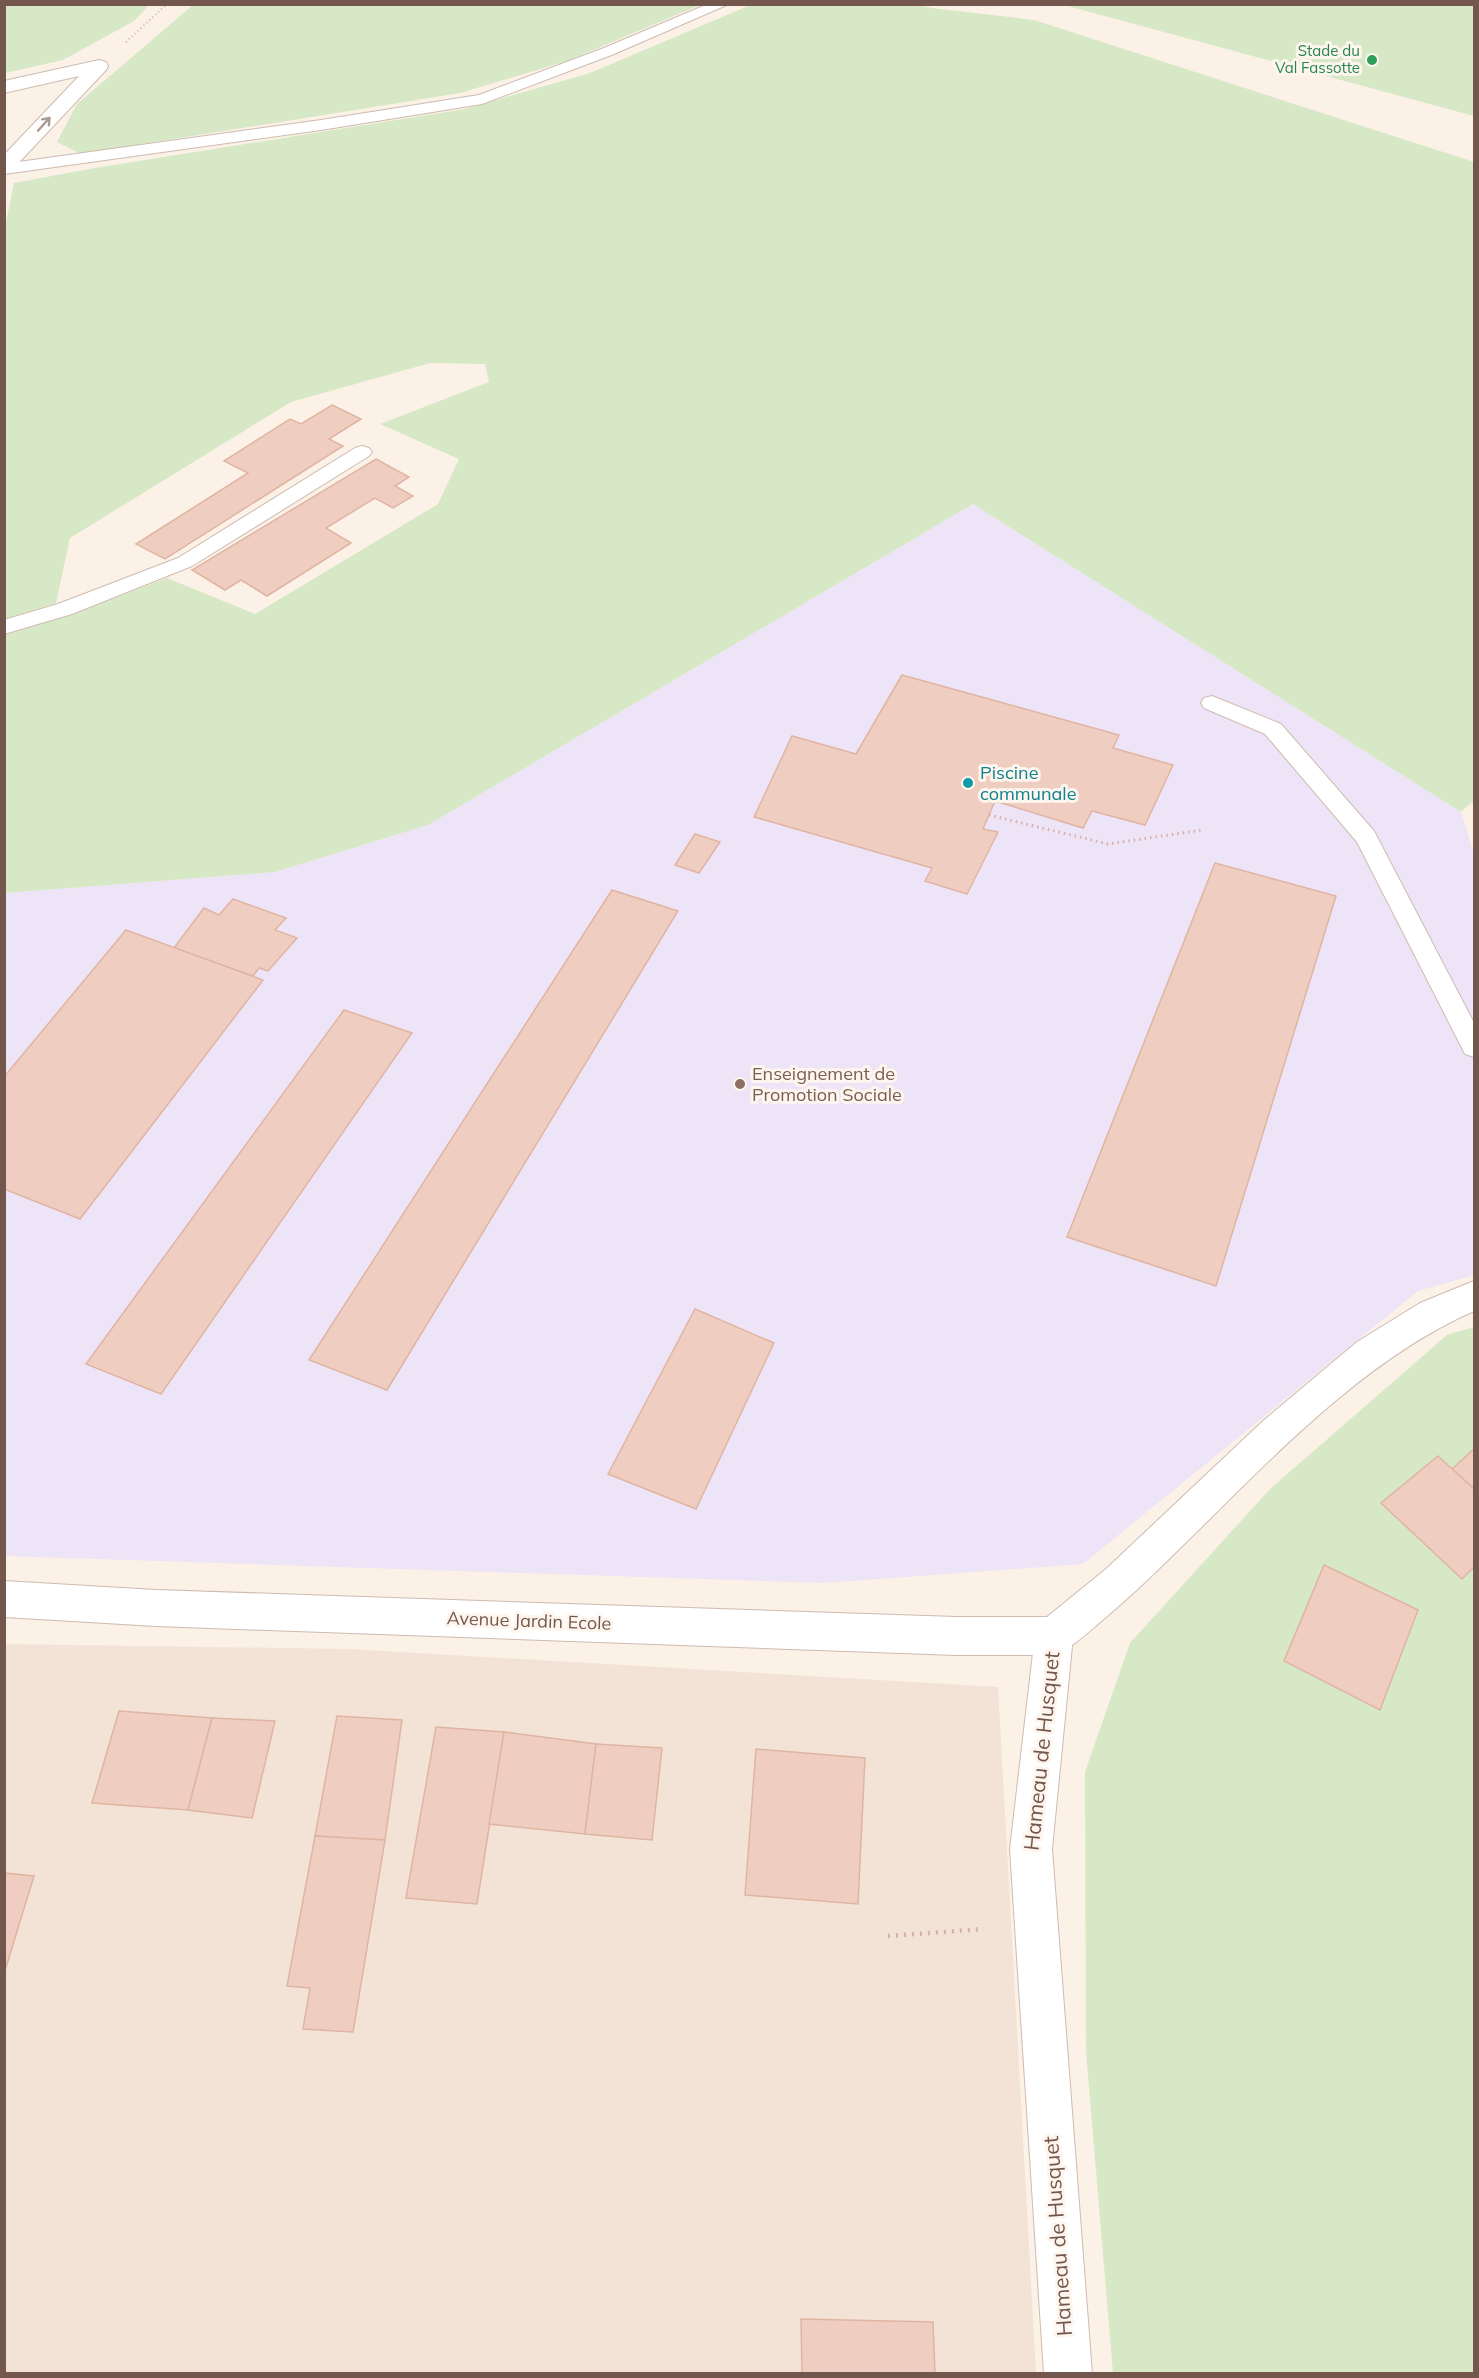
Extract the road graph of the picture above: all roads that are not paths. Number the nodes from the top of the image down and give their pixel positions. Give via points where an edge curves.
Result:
1 (722, 4) edge
2 (4, 87) edge
3 (4, 168) edge
4 (362, 452) dead end
5 (4, 627) edge
6 (1212, 703) dead end
7 (1474, 1047) edge
8 (1474, 1296) edge
9 (4, 1599) edge
10 (1054, 1636) junction
11 (1068, 2373) edge

1 - 3 lane via 482,99
3 -> 2 street via 99,66
4 - 5 lane via 185,562 65,609
6 - 7 lane via 1273,729 1366,837
8 - 10 street, Hameau de Husquet via 1432,1314 1369,1353 1276,1432 1119,1582
9 - 10 street, Avenue Jardin Ecole via 677,1627
10 - 11 street, Hameau de Husquet via 1030,1849

